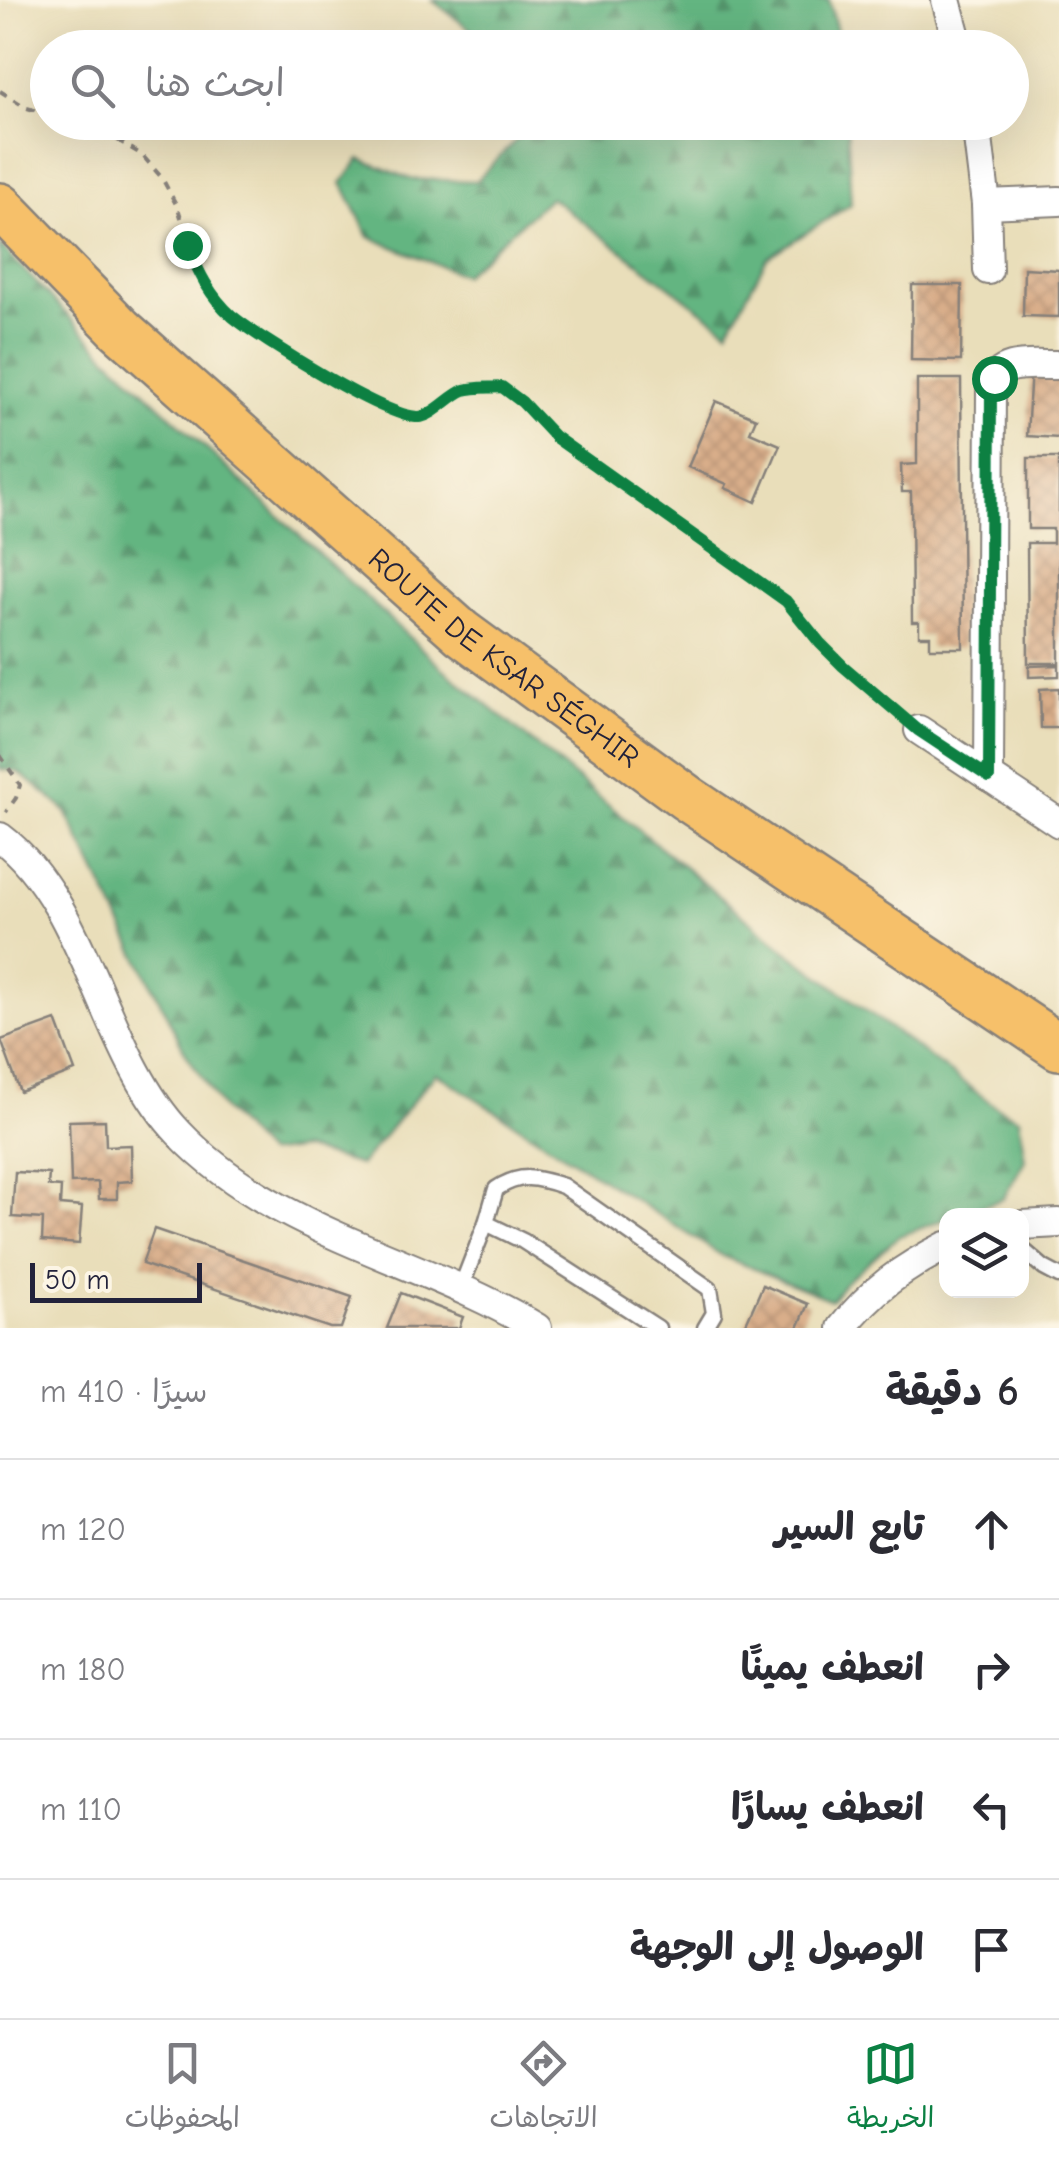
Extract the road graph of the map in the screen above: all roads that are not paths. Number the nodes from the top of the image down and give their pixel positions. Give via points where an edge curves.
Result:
1 (946, 0) edge
2 (954, 30) edge
3 (978, 140) edge
4 (1059, 201) edge
5 (986, 204) junction
6 (0, 206) edge
7 (988, 270) dead end
8 (1059, 365) edge
9 (918, 730) road end
10 (989, 777) junction
11 (1059, 823) edge
12 (0, 837) edge
13 (1059, 1047) edge
14 (486, 1223) junction
15 (1059, 1223) edge
16 (1029, 1225) edge
17 (939, 1250) edge
18 (1029, 1255) edge
19 (1059, 1276) edge
20 (460, 1290) junction
21 (537, 1328) edge
22 (658, 1328) edge
23 (705, 1328) edge
24 (842, 1328) edge

1 - 2 street
3 - 5 street
4 - 5 street
5 - 7 street
6 - 13 main road, ROUTE DE KSAR SÉGHIR via 120,329 462,633 687,798
8 - 10 street via 1007,367 991,387
9 - 10 street
10 - 11 street
12 - 20 street via 25,857 64,920 151,1100 180,1134 288,1212
14 - 20 lane
14 - 22 lane
14 - 23 lane via 496,1189 512,1178 536,1176 563,1186 710,1289 714,1314
15 - 16 street
17 - 24 street via 875,1290
18 - 19 lane
20 - 21 street

